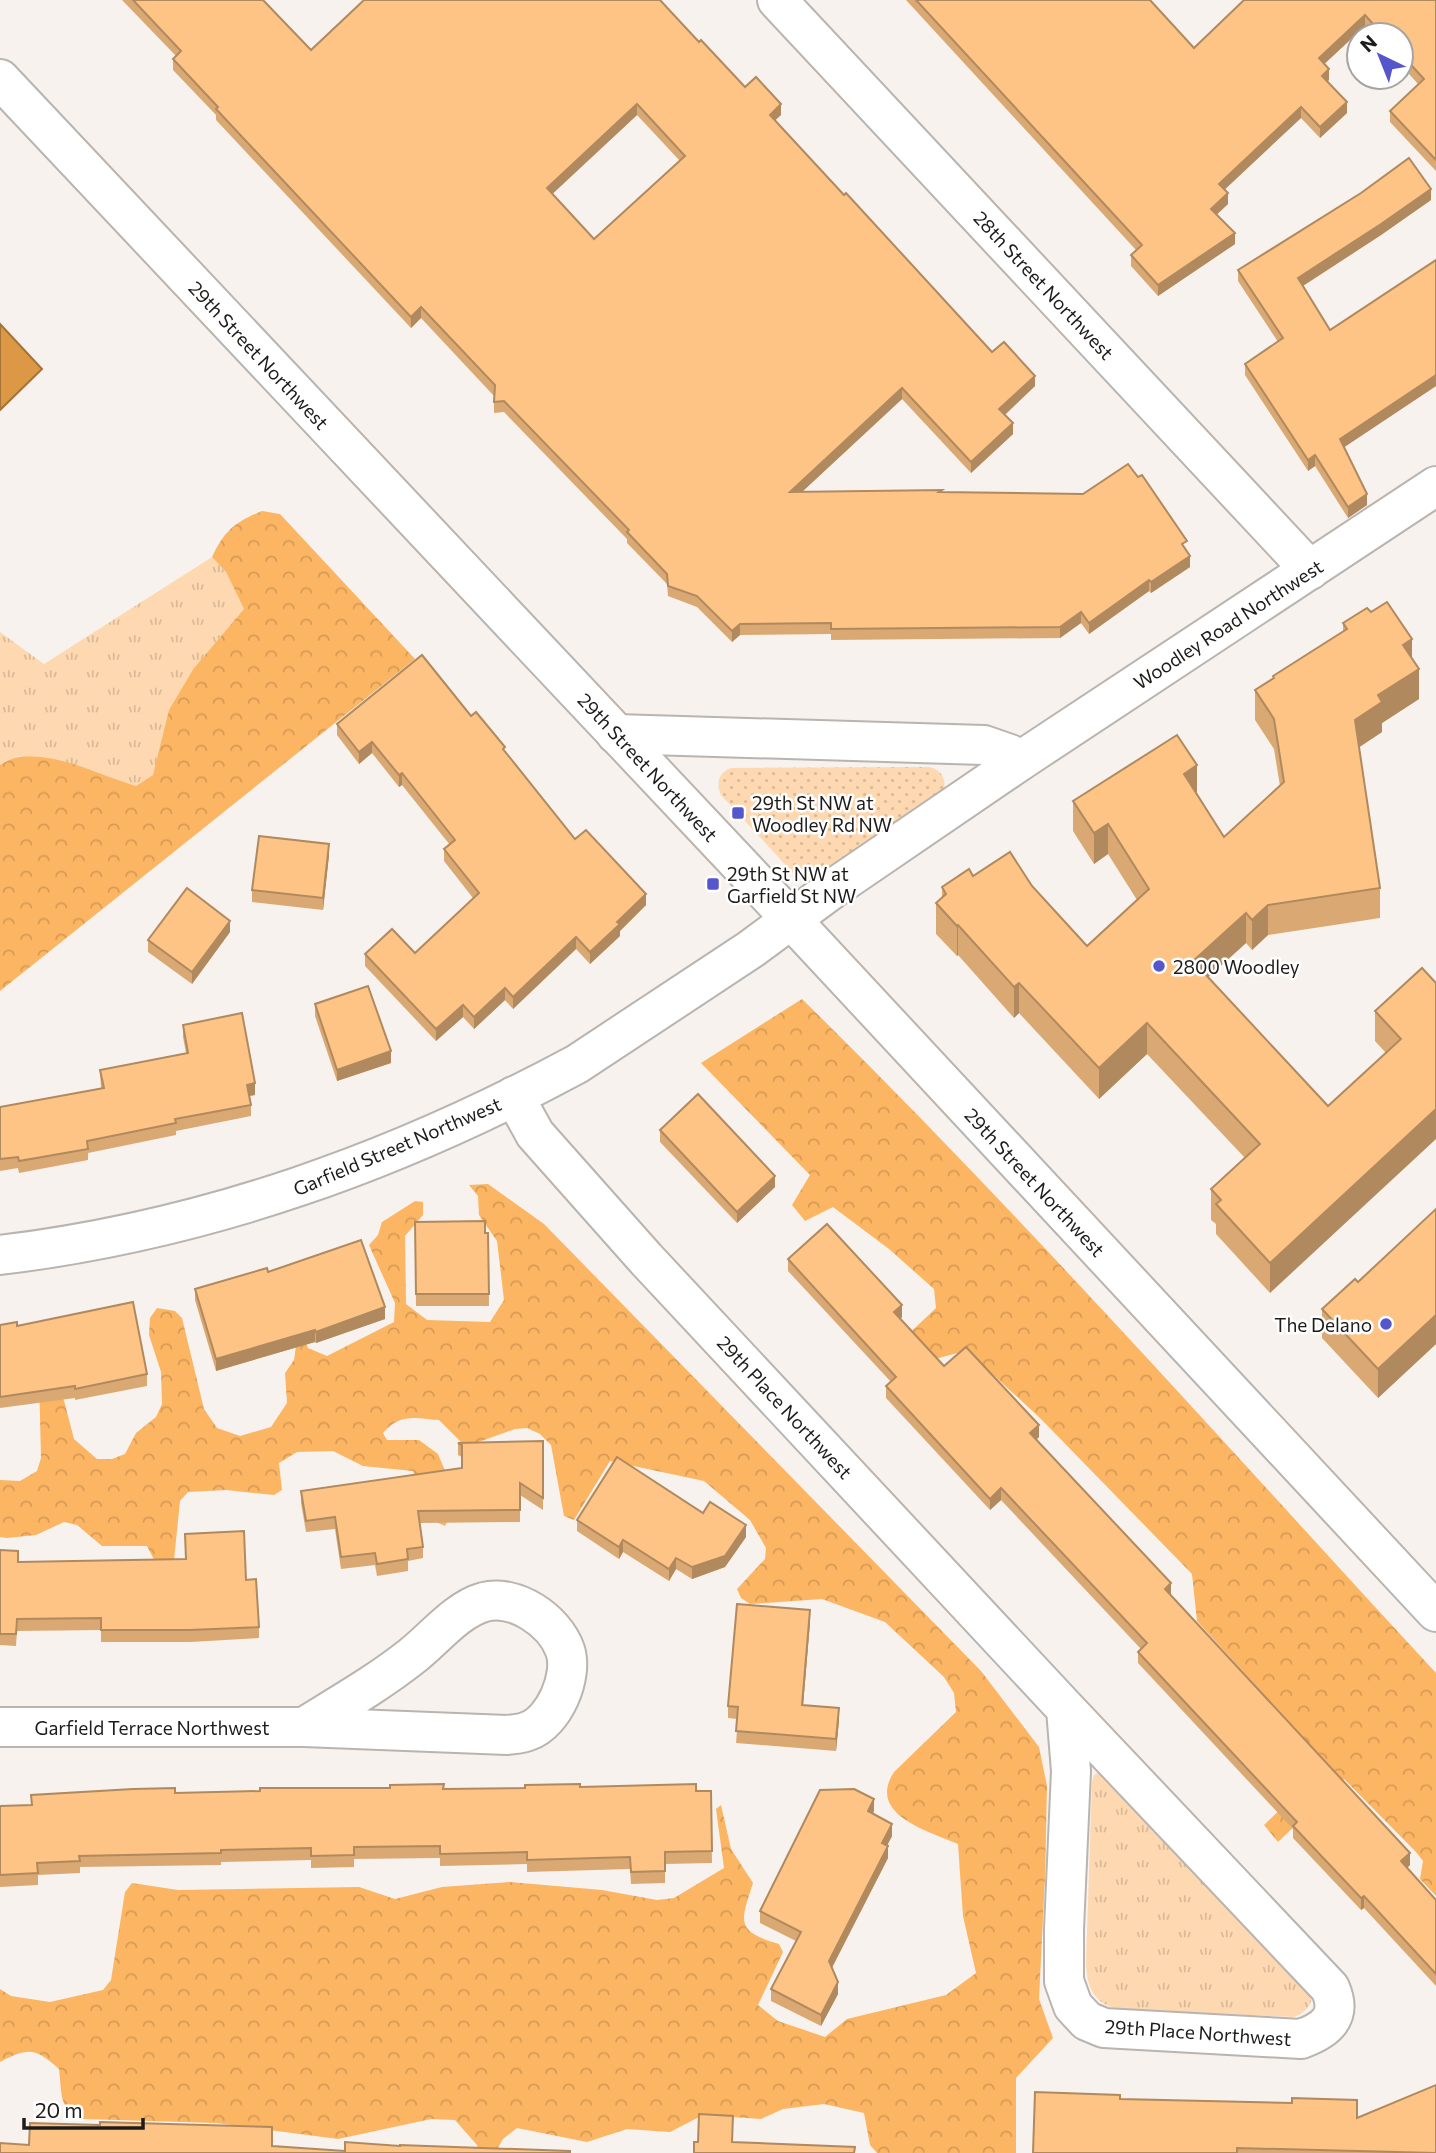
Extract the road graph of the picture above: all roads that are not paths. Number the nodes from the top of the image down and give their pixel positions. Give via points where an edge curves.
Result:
1 (777, 0) edge
2 (0, 79) edge
3 (1436, 486) edge
4 (1310, 570) junction
5 (616, 734) junction
6 (1020, 761) junction
7 (791, 919) junction
8 (514, 1096) junction
9 (0, 1255) edge
10 (1436, 1612) edge
11 (1066, 1709) junction
12 (0, 1727) edge
13 (304, 1727) junction

1 - 4 street, 28th Street Northwest
2 - 5 street, 29th Street Northwest
3 - 4 street, Woodley Road Northwest
4 - 6 street, Woodley Road Northwest
5 - 6 street via 984,745
5 - 7 street, 29th Street Northwest
6 - 7 street, Woodley Road Northwest
7 - 8 street, Garfield Street Northwest via 577,1063
7 - 10 street, 29th Street Northwest
8 - 9 street, Garfield Street Northwest via 408,1146 263,1200 120,1236
8 - 11 street, 29th Place Northwest via 535,1134 619,1229
11 - 11 street, 29th Place Northwest via 1072,1771 1064,1981 1073,2006 1087,2021 1104,2028 1301,2039 1321,2032 1333,2016 1335,2000 1330,1988
12 - 13 street, Garfield Terrace Northwest
13 - 13 street, Garfield Terrace Northwest via 507,1735 529,1731 548,1718 559,1700 566,1678 566,1651 536,1613 509,1601 485,1602 462,1612 388,1674

